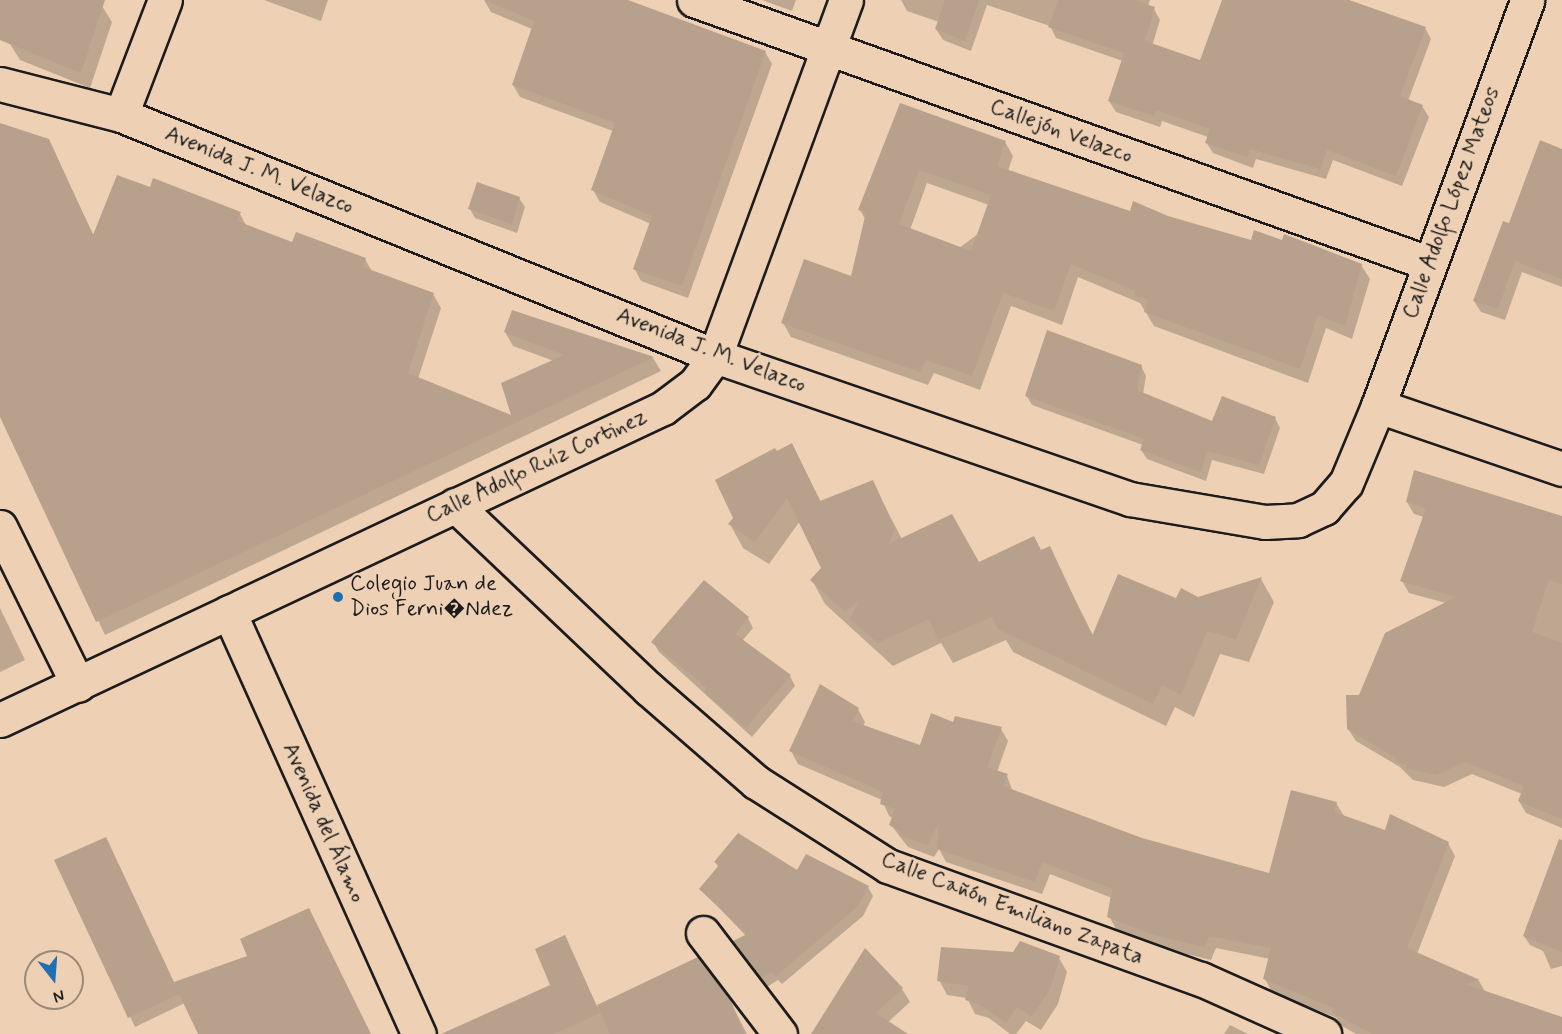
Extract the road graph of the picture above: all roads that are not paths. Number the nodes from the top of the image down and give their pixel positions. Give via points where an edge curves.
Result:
1 (165, 0) edge
2 (694, 0) edge
3 (846, 0) edge
4 (1527, 0) edge
5 (828, 49) junction
6 (0, 84) edge
7 (122, 115) junction
8 (1428, 264) junction
9 (715, 356) junction
10 (1378, 406) junction
11 (1562, 469) edge
12 (454, 505) junction
13 (0, 527) edge
14 (229, 612) junction
15 (78, 684) junction
16 (0, 720) edge
17 (703, 933) dead end
18 (420, 1034) edge
19 (780, 1034) edge
20 (1324, 1034) edge

1 - 7 street
2 - 5 street, Callejón Velazco
3 - 5 street, Calle Adolfo Ruíz Cortinez
4 - 8 street, Calle Adolfo López Mateos
5 - 8 street, Callejón Velazco
5 - 9 street, Calle Adolfo Ruíz Cortinez
6 - 7 street, Avenida J. M. Velazco
7 - 9 street, Avenida J. M. Velazco
8 - 10 street, Calle Adolfo López Mateos
9 - 10 street, Avenida J. M. Velazco via 1130,499 1265,522 1298,520 1324,508 1346,483
9 - 12 street, Calle Adolfo Ruíz Cortinez via 695,384 663,408
10 - 11 street
12 - 14 street, Calle Adolfo Ruíz Cortinez
12 - 20 street, Calle Cañón Emiliano Zapata via 649,689 756,782 888,866 1201,980
13 - 15 street
14 - 15 street, Calle Adolfo Ruíz Cortinez
14 - 18 street, Avenida del Álamo
15 - 16 street, Calle Adolfo Ruíz Cortinez
17 - 19 street

